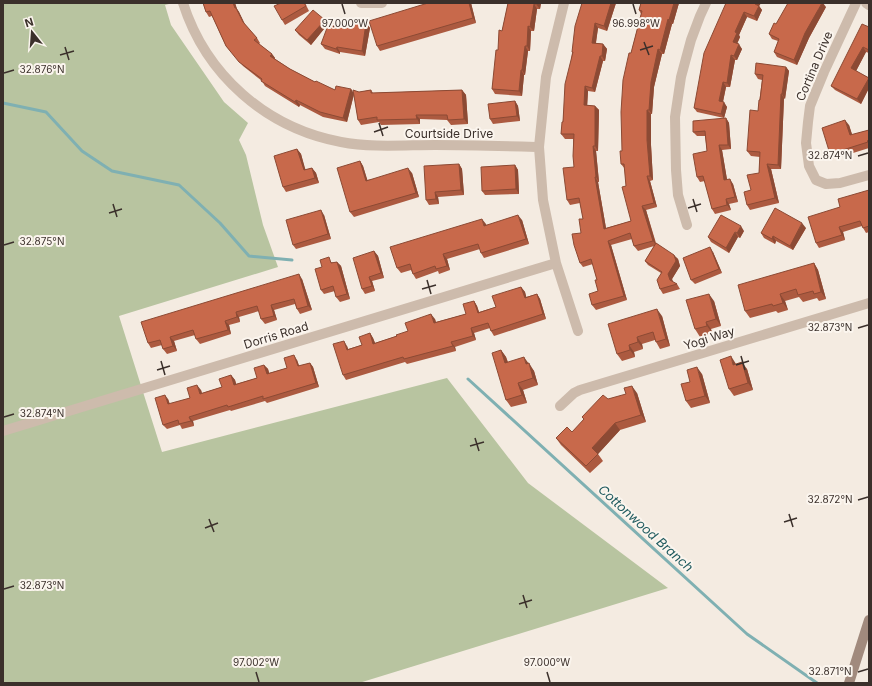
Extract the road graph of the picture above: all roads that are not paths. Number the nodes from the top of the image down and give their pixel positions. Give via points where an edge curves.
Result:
1 (183, 3) edge
2 (361, 3) edge
3 (382, 3) edge
4 (564, 3) edge
5 (706, 3) edge
6 (856, 3) edge
7 (866, 3) edge
8 (869, 5) edge
9 (539, 147) junction
10 (869, 175) edge
11 (687, 225) dead end
12 (556, 263) junction
13 (869, 303) edge
14 (578, 331) dead end
15 (560, 406) dead end
16 (3, 431) edge
17 (869, 620) edge
18 (849, 683) edge

1 - 9 street, Courtside Drive via 200,44 218,70 242,95 272,117 312,134 342,142 386,146
2 - 3 street
4 - 9 street via 546,77
5 - 11 street via 691,40 681,77 676,117 678,195
6 - 10 street, Cortina Drive via 810,106 806,143 809,166 816,180 826,184 840,183
7 - 8 street
9 - 12 street via 543,200
12 - 14 street
12 - 16 street, Dorris Road
13 - 15 street, Yogi Way via 580,390
17 - 18 main road

